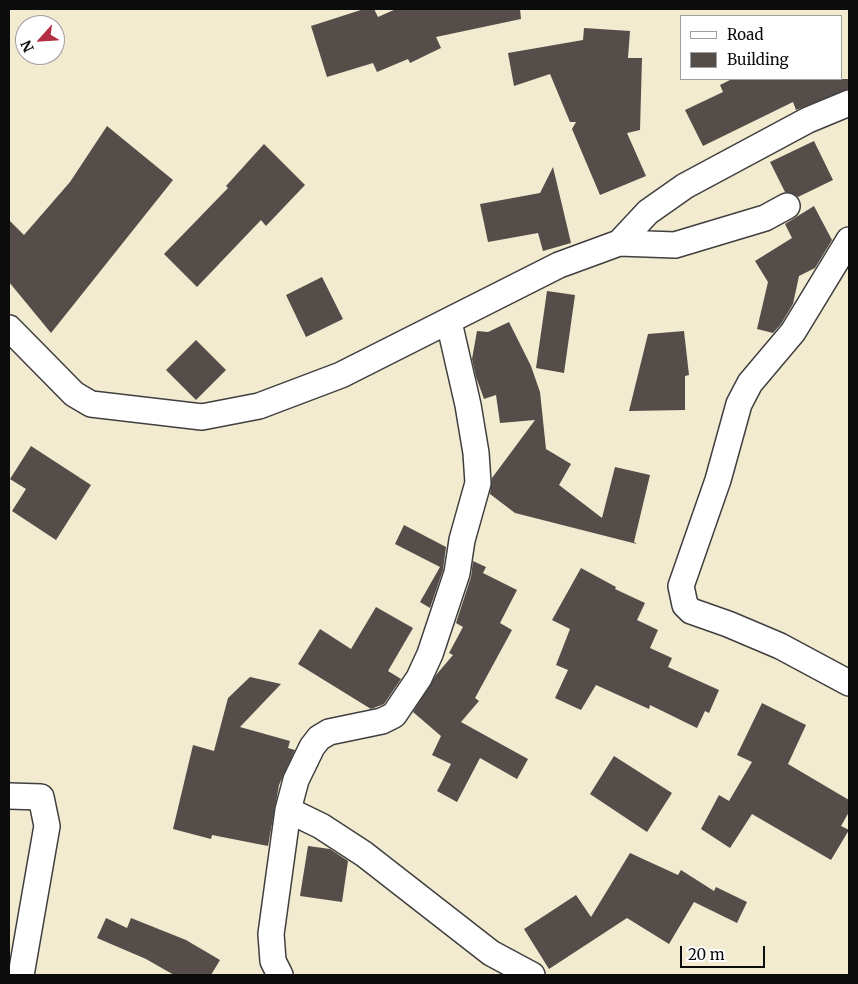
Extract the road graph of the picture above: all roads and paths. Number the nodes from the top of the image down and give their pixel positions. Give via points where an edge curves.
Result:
1 (849, 103) edge
2 (787, 206) dead end
3 (849, 240) edge
4 (619, 243) junction
5 (449, 322) junction
6 (9, 328) edge
7 (849, 683) edge
8 (9, 796) edge
9 (288, 810) junction
10 (21, 975) edge
11 (280, 975) edge
12 (532, 975) edge

1 - 4 street via 808,120 685,186 648,212
2 - 4 street via 765,218 675,245
3 - 7 street via 793,332 750,383 739,404 718,480 680,586 685,605 691,611 780,646
4 - 5 street via 559,265
5 - 6 street via 341,375 260,406 202,416 91,404 74,394
5 - 9 street via 471,424 478,483 462,540 457,573 438,632 419,678 394,715 382,721 329,732 312,746 296,780
8 - 10 street via 41,797 47,826
9 - 11 street via 271,934 273,961
9 - 12 street via 321,826 364,854 491,953

